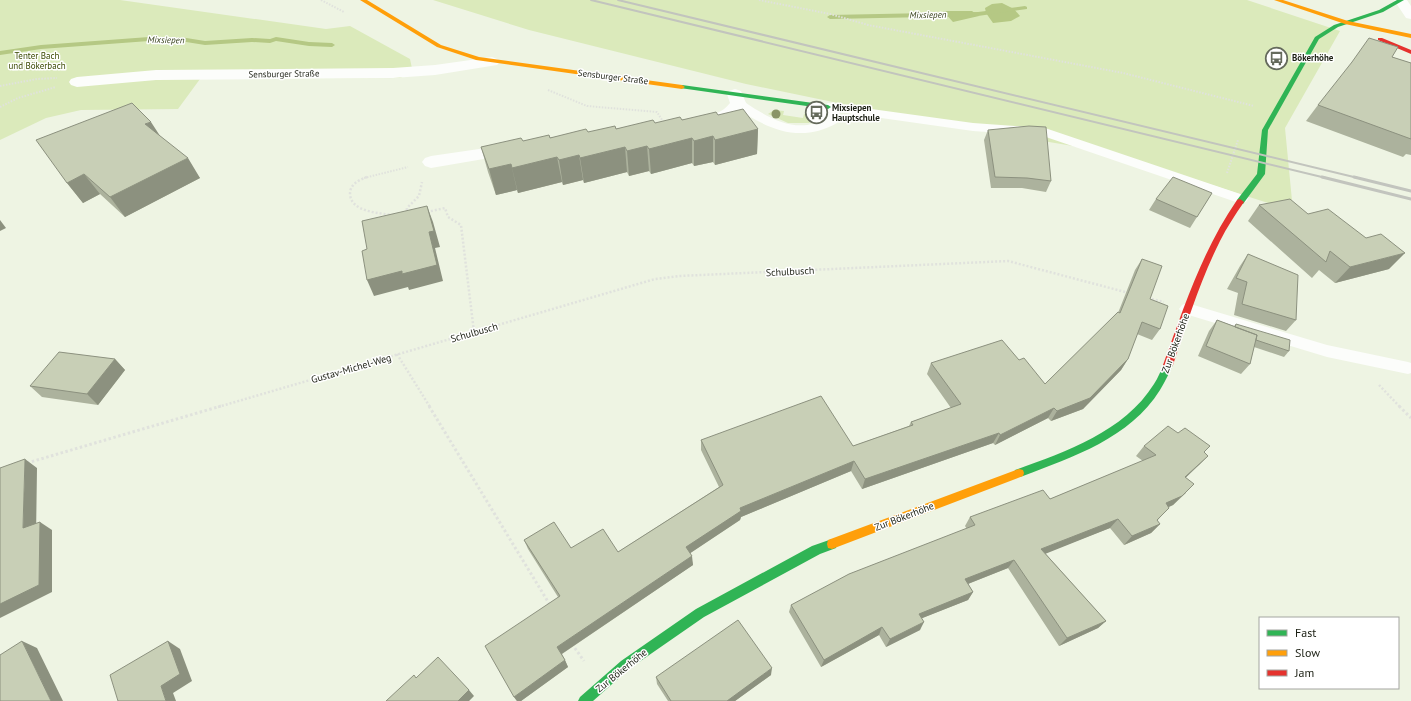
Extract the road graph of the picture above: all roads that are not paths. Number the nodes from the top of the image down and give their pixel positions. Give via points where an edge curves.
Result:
1 (363, 0) edge
2 (1277, 0) edge
3 (1400, 1) edge
4 (1411, 15) edge
5 (1347, 23) junction
6 (1411, 36) edge
7 (1411, 52) edge
8 (492, 62) junction
9 (77, 82) road end
10 (736, 99) junction
11 (828, 107) junction
12 (666, 125) edge
13 (532, 146) edge
14 (431, 162) road end
15 (1241, 199) junction
16 (1187, 309) junction
17 (1408, 368) dead end
18 (584, 701) edge

1 - 8 street, Sensburger Straße via 439,46 464,56
2 - 5 street
3 - 4 street
3 - 5 street, Zur Bökerhöhe
5 - 6 street
5 - 7 street via 1395,47
5 - 15 street, Zur Bökerhöhe via 1324,30 1317,38 1265,130 1262,171
8 - 9 street, Sensburger Straße via 400,72 156,75
8 - 10 street, Sensburger Straße via 635,79
10 - 11 street, Sensburger Straße
10 - 11 lane via 762,120 798,130 812,130 833,120 834,114
10 - 12 street via 732,113 716,121
11 - 15 lane via 980,128 1045,132
13 - 14 street
15 - 16 street, Zur Bökerhöhe via 1206,257
16 - 17 lane, Zur Bökerhöhe via 1327,351
16 - 18 street, Zur Bökerhöhe via 1164,375 1156,390 1135,413 1096,442 816,550 700,613 601,684

